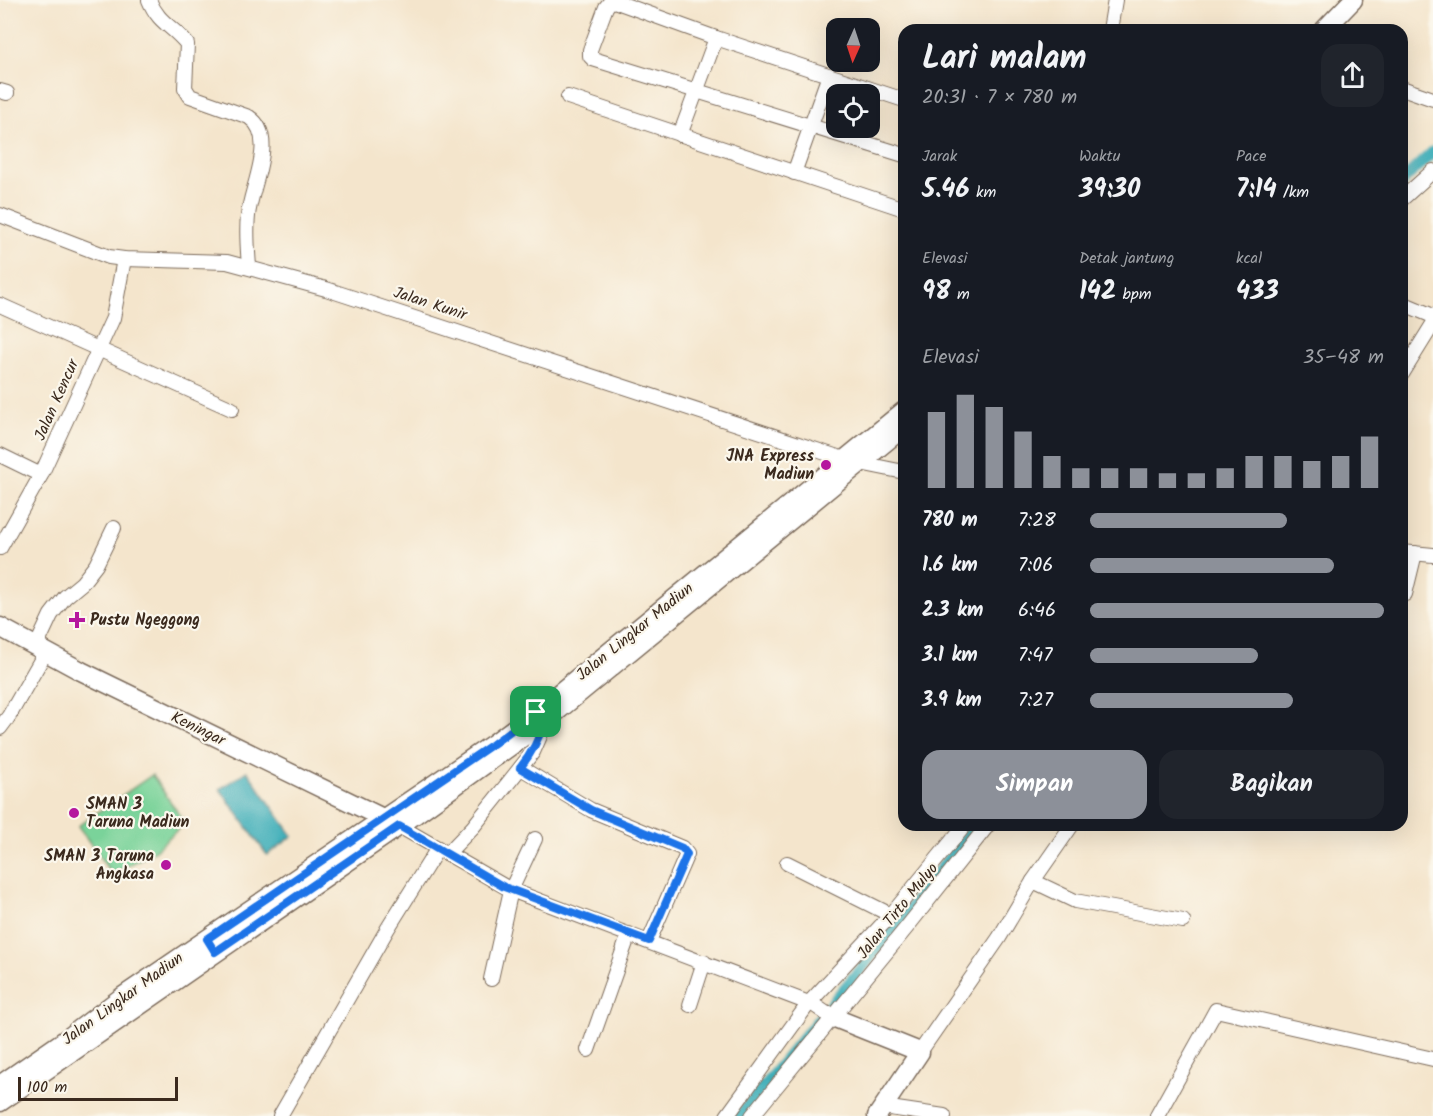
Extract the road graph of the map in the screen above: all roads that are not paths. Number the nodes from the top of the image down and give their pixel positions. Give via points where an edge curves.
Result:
1 (149, 0) edge
2 (1115, 0) edge
3 (1337, 0) edge
4 (1353, 0) edge
5 (1111, 24) edge
6 (1314, 24) edge
7 (1330, 24) edge
8 (716, 38) junction
9 (829, 75) junction
10 (1408, 90) edge
11 (697, 92) junction
12 (567, 97) dead end
13 (898, 98) edge
14 (1433, 99) edge
15 (811, 127) junction
16 (680, 135) junction
17 (898, 153) edge
18 (1433, 171) edge
19 (794, 173) junction
20 (1408, 194) edge
21 (898, 207) edge
22 (0, 215) edge
23 (124, 260) junction
24 (249, 267) junction
25 (0, 305) edge
26 (1408, 306) edge
27 (1433, 316) edge
28 (1433, 324) edge
29 (98, 349) junction
30 (1408, 364) edge
31 (232, 409) dead end
32 (898, 417) edge
33 (898, 431) edge
34 (0, 455) edge
35 (852, 461) junction
36 (898, 471) edge
37 (41, 475) junction
38 (114, 528) dead end
39 (0, 548) edge
40 (1409, 553) edge
41 (1433, 555) edge
42 (0, 627) edge
43 (40, 650) junction
44 (540, 717) junction
45 (0, 728) edge
46 (520, 768) junction
47 (391, 823) junction
48 (960, 831) edge
49 (983, 831) edge
50 (1068, 831) edge
51 (535, 839) dead end
52 (443, 850) junction
53 (787, 862) dead end
54 (1034, 881) junction
55 (511, 890) junction
56 (891, 915) junction
57 (1183, 921) dead end
58 (629, 934) junction
59 (649, 941) junction
60 (211, 946) junction
61 (704, 962) junction
62 (491, 979) dead end
63 (812, 1004) junction
64 (690, 1005) dead end
65 (832, 1017) junction
66 (588, 1050) dead end
67 (920, 1052) junction
68 (1433, 1059) edge
69 (0, 1085) edge
70 (0, 1102) edge
71 (880, 1112) edge
72 (731, 1115) edge
73 (280, 1116) edge
74 (752, 1116) edge
75 (944, 1116) edge
76 (1157, 1116) edge

1 - 24 street via 156,16 188,44 185,88 190,96 249,117 262,132 262,155 248,215
2 - 5 street
3 - 6 main road
4 - 7 main road
8 - 9 street
8 - 11 street
8 - 11 street via 614,1 606,7 590,50 593,59
9 - 13 street
9 - 15 street
10 - 14 street
11 - 15 street
11 - 16 street
12 - 16 street
15 - 17 street
15 - 19 street
16 - 19 street
18 - 20 street
19 - 21 street
22 - 23 street, Jalan Kunir
23 - 24 street, Jalan Kunir via 214,261
23 - 29 street, Jalan Kencur via 114,318
24 - 35 street, Jalan Kunir via 472,335
25 - 29 street
26 - 27 street
28 - 30 street
29 - 31 street
29 - 37 street, Jalan Kencur
32 - 35 main road, Jalan Lingkar Madiun
33 - 35 main road, Jalan Lingkar Madiun
34 - 37 street
35 - 36 street, Jalan Kunir
35 - 44 main road, Jalan Lingkar Madiun
37 - 39 street, Jalan Kencur
38 - 43 street via 96,566 51,615
40 - 41 street
42 - 43 main road, Keningar
43 - 45 street
43 - 47 main road, Keningar
44 - 46 street via 537,744
44 - 47 main road, Jalan Lingkar Madiun
46 - 52 street via 473,827
46 - 59 street via 591,810 682,848 687,854
47 - 52 street
47 - 60 main road, Jalan Lingkar Madiun
48 - 56 street
49 - 65 street, Jalan Tirto Mulyo
50 - 54 street
51 - 55 street
52 - 55 street
52 - 73 street via 388,928
53 - 56 street
54 - 57 street via 1075,901
54 - 67 street
55 - 58 street
55 - 62 street
56 - 63 street
58 - 59 street
58 - 66 street
59 - 61 street
60 - 69 main road, Jalan Lingkar Madiun via 122,997
60 - 70 main road, Jalan Lingkar Madiun
61 - 63 street
61 - 64 street
63 - 65 street
63 - 72 street
65 - 67 main road
65 - 74 street, Jalan Tirto Mulyo
67 - 71 main road
68 - 76 street via 1216,1010
71 - 75 street

